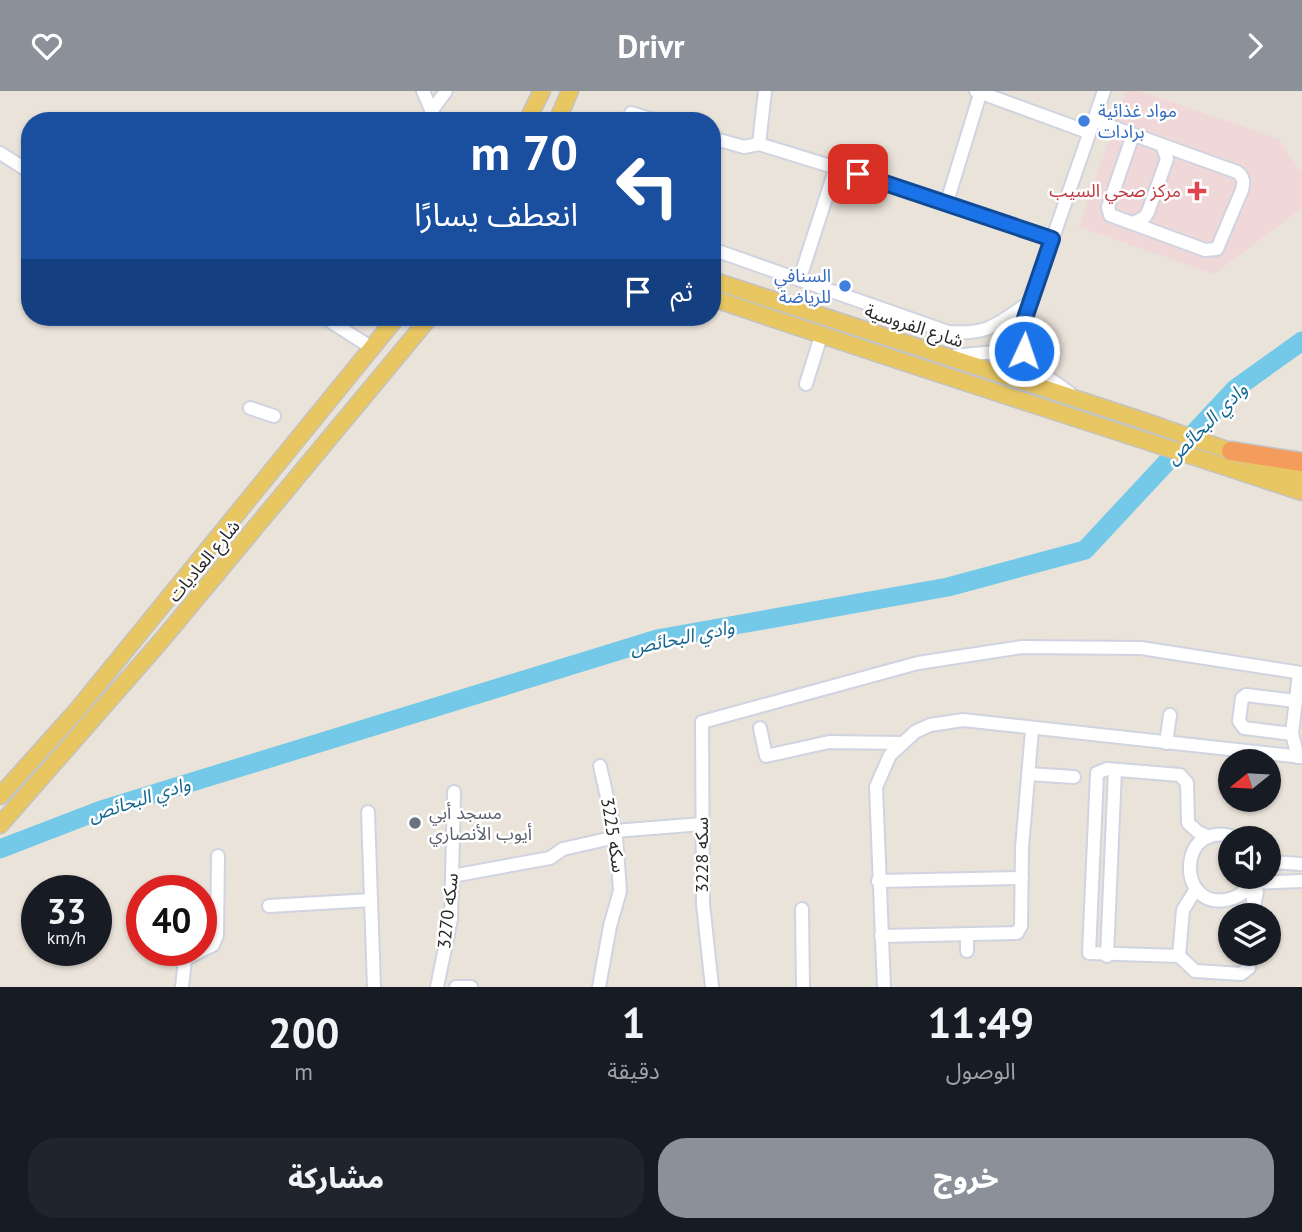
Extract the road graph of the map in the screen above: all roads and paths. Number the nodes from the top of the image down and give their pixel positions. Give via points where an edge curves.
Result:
1 (423, 91) edge
2 (446, 91) edge
3 (542, 91) edge
4 (570, 91) edge
5 (765, 91) edge
6 (1104, 91) edge
7 (979, 92) edge
8 (434, 112) edge
9 (436, 112) edge
10 (532, 112) edge
11 (561, 112) edge
12 (1091, 126) junction
13 (1133, 135) junction
14 (721, 141) edge
15 (759, 144) junction
16 (1162, 145) junction
17 (0, 153) edge
18 (21, 166) edge
19 (836, 167) junction
20 (947, 202) junction
21 (1133, 223) junction
22 (1052, 239) junction
23 (721, 252) edge
24 (800, 278) junction
25 (721, 283) edge
26 (721, 301) edge
27 (1031, 301) junction
28 (1024, 321) junction
29 (338, 326) edge
30 (390, 326) edge
31 (425, 326) edge
32 (821, 335) junction
33 (372, 348) junction
34 (945, 356) junction
35 (806, 384) dead end
36 (1085, 401) junction
37 (250, 408) dead end
38 (274, 416) dead end
39 (1231, 451) junction
40 (1302, 463) edge
41 (1302, 476) edge
42 (1302, 492) edge
43 (1300, 673) edge
44 (1296, 701) junction
45 (1170, 715) dead end
46 (760, 728) dead end
47 (1032, 730) junction
48 (1292, 734) junction
49 (902, 743) junction
50 (1166, 743) junction
51 (1300, 757) edge
52 (600, 766) dead end
53 (1115, 770) junction
54 (1028, 774) junction
55 (1074, 777) dead end
56 (6, 791) edge
57 (454, 792) dead end
58 (368, 812) dead end
59 (702, 824) junction
60 (0, 825) edge
61 (616, 834) junction
62 (1218, 836) edge
63 (1209, 837) junction
64 (218, 856) dead end
65 (1281, 863) edge
66 (1302, 864) edge
67 (452, 876) junction
68 (1022, 877) junction
69 (878, 881) junction
70 (1281, 881) edge
71 (1302, 881) edge
72 (1196, 889) junction
73 (1247, 889) edge
74 (371, 900) junction
75 (269, 906) dead end
76 (802, 909) dead end
77 (881, 936) junction
78 (967, 936) junction
79 (967, 951) dead end
80 (1107, 955) junction
81 (1179, 956) junction
82 (1249, 966) edge
83 (182, 987) edge
84 (374, 987) edge
85 (437, 987) edge
86 (456, 987) edge
87 (471, 987) edge
88 (599, 987) edge
89 (712, 987) edge
90 (803, 987) edge
91 (884, 987) edge

1 - 8 street
2 - 9 street
3 - 10 main road
4 - 11 main road
5 - 15 street
6 - 12 street
7 - 12 street
7 - 20 street
12 - 13 street
12 - 22 street
13 - 16 street
13 - 21 street via 1108,207 1110,215
14 - 15 street via 744,147
15 - 19 street
16 - 21 street via 1167,159 1148,212
16 - 21 street via 1237,172 1244,180 1242,190 1221,244 1214,250
17 - 18 street
19 - 20 street
19 - 24 street
20 - 22 street
22 - 27 street
23 - 24 street
24 - 27 street via 948,332 991,330
25 - 34 main road, شارع الفروسية
26 - 32 main road
27 - 28 street
28 - 34 street via 996,352
28 - 36 street via 1024,351 1030,363
29 - 33 street
30 - 33 main road, شارع العاديات
31 - 60 main road, شارع العاديات via 170,631
32 - 35 street
32 - 42 main road
33 - 56 main road, شارع العاديات
34 - 36 main road, شارع الفروسية
36 - 39 main road, شارع الفروسية
37 - 38 street
39 - 40 highway
39 - 41 main road, شارع الفروسية
43 - 44 street
43 - 59 street, سكه 3228 via 1141,647 1023,647 918,663 702,722
44 - 48 street
44 - 48 street via 1245,695 1238,721 1244,728
45 - 50 street
46 - 49 street via 766,756 828,742
47 - 49 street via 946,721
47 - 50 street
47 - 54 street
48 - 51 street
49 - 69 street via 890,755 876,787
50 - 51 street
52 - 61 street, سكه 3225
53 - 63 street via 1174,774 1184,779 1188,823
53 - 80 street
53 - 80 street via 1103,769 1096,777 1087,950 1092,955
54 - 55 street
54 - 68 street
57 - 67 street, سكه 3270
58 - 74 street
59 - 61 street
59 - 89 street, سكه 3228 via 703,904
61 - 67 street via 563,849 550,858
61 - 88 street, سكه 3225 via 620,891
62 - 63 street
63 - 72 street via 1193,850 1189,860
64 - 83 street via 217,935 213,946 185,959
65 - 66 street
67 - 85 street, سكه 3270 via 451,919
68 - 69 street
68 - 78 street via 1020,929 992,942
69 - 77 street
70 - 71 street
72 - 73 street via 1226,901
72 - 81 street via 1183,910
74 - 75 street
74 - 84 street
76 - 90 street
77 - 78 street
77 - 91 street
78 - 79 street
80 - 81 street
81 - 82 street via 1195,971 1241,974
86 - 87 street

